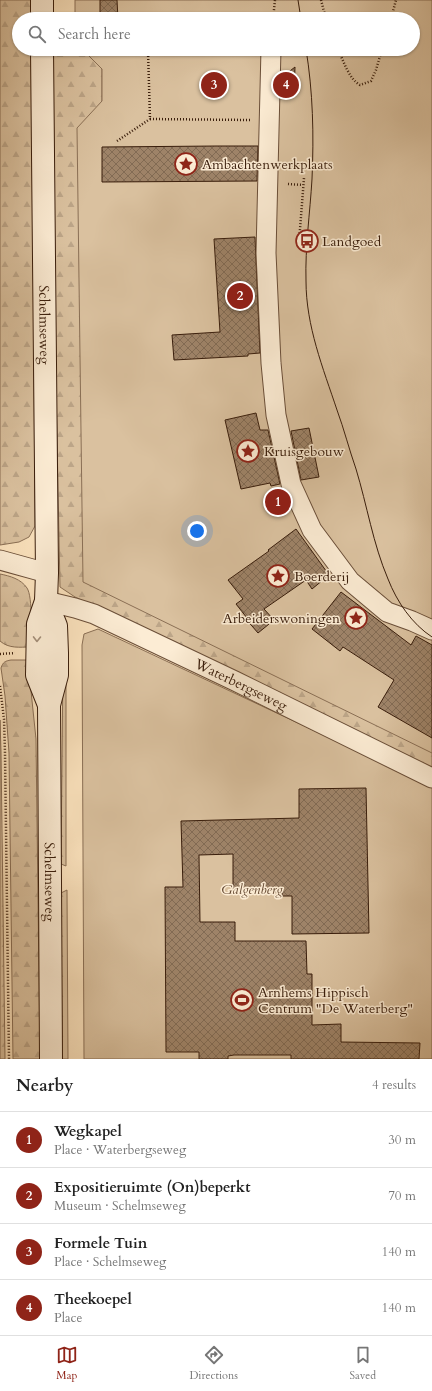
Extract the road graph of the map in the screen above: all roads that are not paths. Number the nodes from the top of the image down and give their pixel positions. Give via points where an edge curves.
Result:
1 (42, 0) edge
2 (42, 12) edge
3 (42, 56) edge
4 (271, 56) edge
5 (0, 560) edge
6 (47, 573) junction
7 (46, 601) junction
8 (432, 630) edge
9 (432, 778) edge
10 (51, 1059) edge

1 - 2 main road
3 - 6 main road, Schelmseweg
4 - 8 street via 266,252 271,363 276,416 291,484 312,530 350,581 387,612
5 - 6 street
6 - 7 main road, Schelmseweg
7 - 9 street, Waterbergseweg via 94,614 235,680
7 - 10 main road, Schelmseweg via 38,624 37,675 49,706

